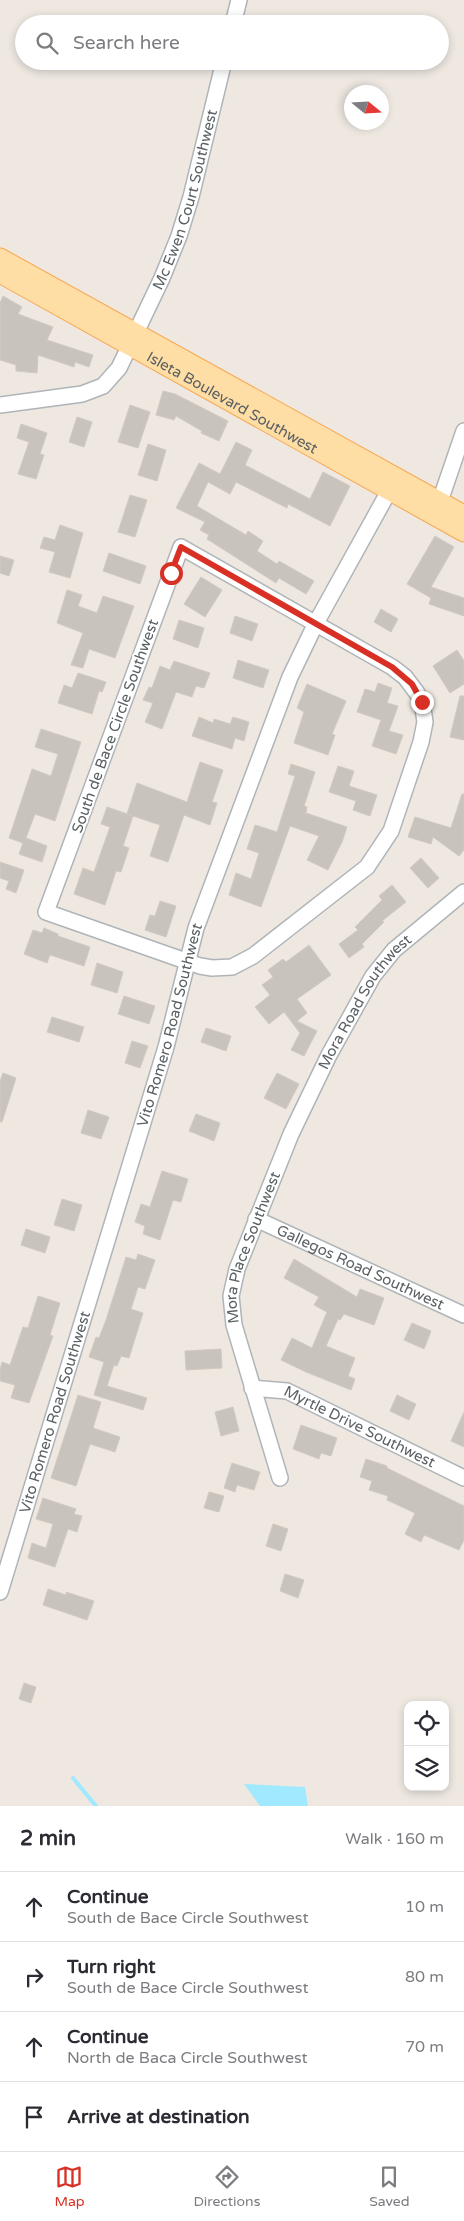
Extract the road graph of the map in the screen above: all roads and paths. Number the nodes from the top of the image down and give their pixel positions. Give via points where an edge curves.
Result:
1 (239, 0) edge
2 (235, 15) edge
3 (222, 70) edge
4 (0, 258) edge
5 (0, 273) edge
6 (132, 340) junction
7 (1, 407) edge
8 (464, 432) edge
9 (393, 485) junction
10 (438, 509) junction
11 (464, 516) edge
12 (464, 532) edge
13 (316, 623) junction
14 (464, 892) edge
15 (187, 962) junction
16 (291, 1134) joint
17 (256, 1219) junction
18 (464, 1315) edge
19 (252, 1388) junction
20 (280, 1478) dead end
21 (464, 1478) edge
22 (0, 1592) edge

1 - 2 street
3 - 6 street, Mc Ewen Court Southwest via 179,236
4 - 6 main road, Isleta Boulevard Southwest
5 - 6 main road, Isleta Boulevard Southwest
6 - 7 street, Mc Ewen Court Southwest via 119,368 103,386 82,394
6 - 9 main road, Isleta Boulevard Southwest
8 - 10 street
9 - 10 main road, Isleta Boulevard Southwest
9 - 13 street, Vito Romero Road Southwest
10 - 11 main road, Isleta Boulevard Southwest
10 - 12 main road, Isleta Boulevard Southwest
13 - 15 street, Vito Romero Road Southwest via 277,710 196,928
13 - 15 street via 400,672 412,684 422,702 425,722 421,742 395,822 367,867 253,956 223,968
13 - 15 street, South de Bace Circle Southwest via 181,547 46,912
14 - 16 street, Mora Road Southwest via 394,950 373,976 329,1055
15 - 22 street, Vito Romero Road Southwest via 166,1047
16 - 17 street, Mora Place Southwest
17 - 18 street, Gallegos Road Southwest
17 - 19 street, Mora Place Southwest via 231,1296 234,1325
19 - 20 street, Mora Place Southwest
19 - 21 street, Myrtle Drive Southwest via 287,1391

